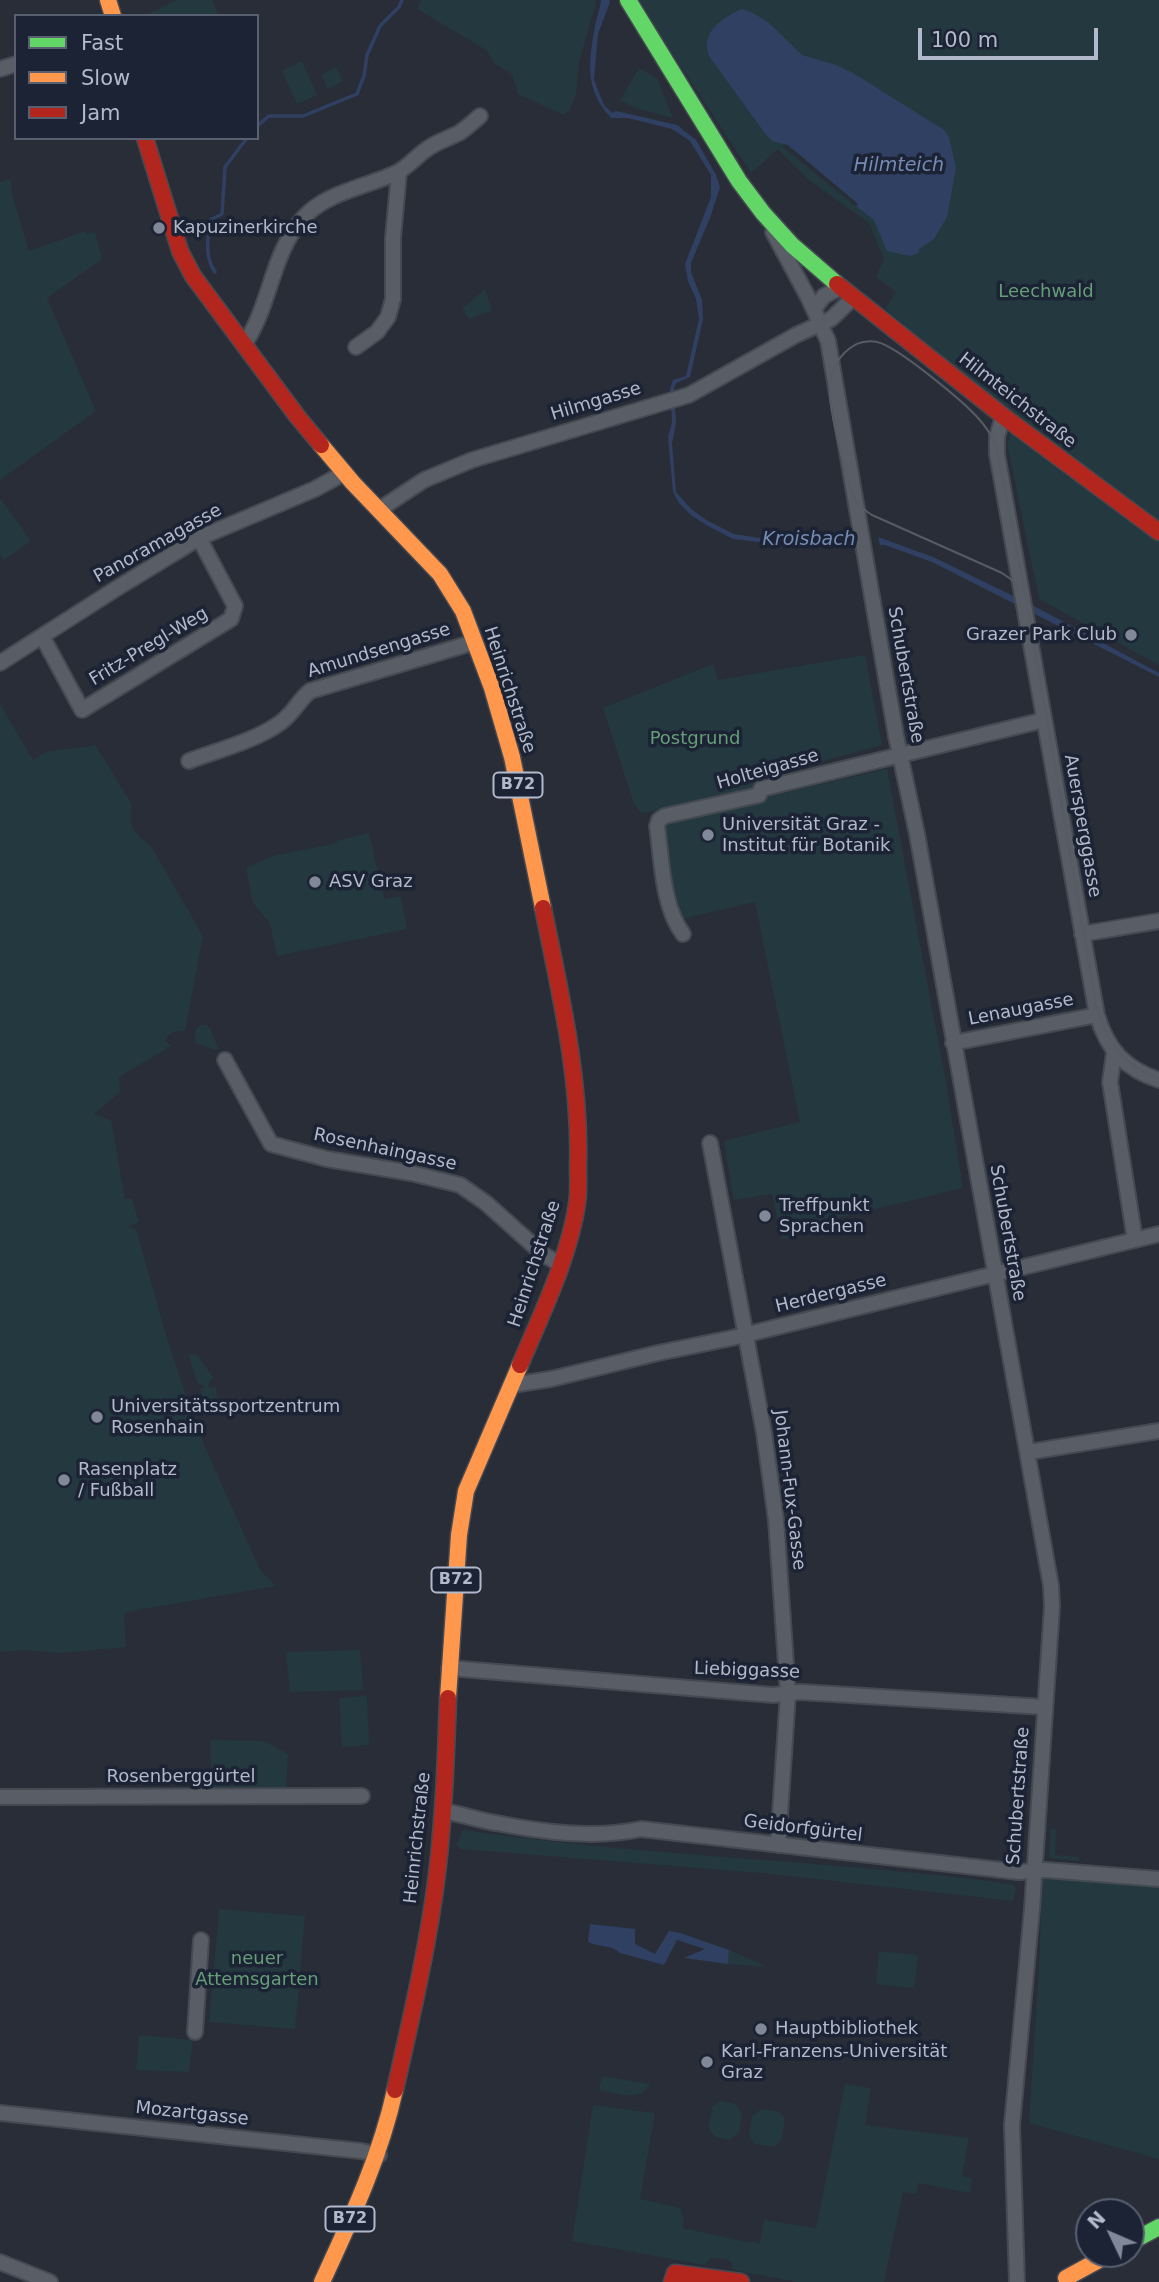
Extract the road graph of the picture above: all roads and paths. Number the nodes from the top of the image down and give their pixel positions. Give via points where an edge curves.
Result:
1 (628, 0) edge
2 (480, 116) dead end
3 (146, 140) edge
4 (398, 172) junction
5 (763, 213) junction
6 (847, 292) junction
7 (817, 316) junction
8 (245, 344) junction
9 (356, 347) dead end
10 (1003, 416) junction
11 (344, 472) junction
12 (380, 509) junction
13 (1159, 532) edge
14 (199, 538) junction
15 (42, 636) junction
16 (475, 642) junction
17 (0, 663) edge
18 (1044, 720) junction
19 (900, 754) junction
20 (189, 761) dead end
21 (1159, 921) edge
22 (683, 934) dead end
23 (1082, 934) junction
24 (1097, 1015) junction
25 (953, 1043) junction
26 (1114, 1053) junction
27 (225, 1060) dead end
28 (1159, 1080) edge
29 (710, 1143) dead end
30 (1159, 1234) edge
31 (1135, 1240) junction
32 (560, 1264) junction
33 (995, 1275) junction
34 (745, 1335) junction
35 (512, 1385) junction
36 (1159, 1431) edge
37 (1029, 1452) junction
38 (449, 1668) junction
39 (788, 1693) junction
40 (1044, 1707) junction
41 (362, 1796) dead end
42 (0, 1797) edge
43 (443, 1811) junction
44 (778, 1845) junction
45 (1033, 1872) junction
46 (1159, 1880) edge
47 (201, 1940) dead end
48 (195, 2032) dead end
49 (0, 2113) edge
50 (379, 2155) junction
51 (0, 2262) edge
52 (1085, 2268) edge
53 (1064, 2280) edge
54 (672, 2281) edge
55 (50, 2282) edge
56 (322, 2282) edge
57 (741, 2282) edge
58 (1017, 2282) edge

1 - 5 main road, Hilmteichstraße
2 - 4 street
3 - 8 main road, Heinrichstraße / B72 via 184,260
4 - 8 street via 327,200 306,215 281,253 256,327
4 - 9 street via 393,299 377,332
5 - 6 main road, Hilmteichstraße
5 - 7 street, Schubertstraße
6 - 7 street via 824,296
6 - 7 street via 831,319
6 - 10 main road, Hilmteichstraße
7 - 12 street, Hilmgasse via 689,395 451,467
7 - 19 street, Schubertstraße via 828,341
8 - 11 main road, Heinrichstraße / B72
10 - 13 main road, Hilmteichstraße
10 - 18 street, Auersperggasse via 997,454
11 - 12 main road, Heinrichstraße / B72
11 - 14 street, Panoramagasse
12 - 16 main road, Heinrichstraße / B72 via 440,574 463,611
14 - 15 street, Panoramagasse
14 - 15 street, Fritz-Pregl-Weg via 234,606 233,616 173,657 82,710
15 - 17 street, Panoramagasse
16 - 20 street, Amundsengasse via 310,691 280,723
16 - 32 main road, Heinrichstraße / B72 via 514,769 572,1067 579,1141 577,1205
18 - 19 street, Holteigasse
18 - 23 street, Auersperggasse
19 - 22 street, Holteigasse via 659,820 668,901
19 - 25 street, Schubertstraße
21 - 23 street
23 - 24 street, Auersperggasse
24 - 25 street, Lenaugasse
24 - 26 street, Auersperggasse
25 - 33 street, Schubertstraße
26 - 28 street via 1134,1070
26 - 31 street via 1110,1082
27 - 32 street, Rosenhaingasse via 271,1144 460,1185
29 - 34 street, Johann-Fux-Gasse
30 - 31 street, Herdergasse
31 - 33 street, Herdergasse
32 - 35 main road, Heinrichstraße / B72
33 - 34 street, Herdergasse
33 - 37 street, Schubertstraße
34 - 35 street, Herdergasse
34 - 39 street, Johann-Fux-Gasse via 776,1520
35 - 38 main road, Heinrichstraße / B72 via 466,1491
36 - 37 street
37 - 40 street, Schubertstraße via 1051,1586
38 - 39 street, Liebiggasse
38 - 43 main road, Heinrichstraße / B72
39 - 40 street, Liebiggasse
39 - 44 street, Johann-Fux-Gasse
40 - 45 street, Schubertstraße
41 - 42 street, Rosenberggürtel
43 - 44 street, Geidorfgürtel via 496,1823 589,1834 641,1829
43 - 50 main road, Heinrichstraße / B72 via 437,1876 411,2019
44 - 45 street, Geidorfgürtel
45 - 46 street, Geidorfgürtel
45 - 58 street, Schubertstraße via 1012,2125
47 - 48 street
49 - 50 street, Mozartgasse
50 - 56 main road, Heinrichstraße / B72
51 - 55 street
52 - 53 main road
54 - 57 main road via 675,2273

